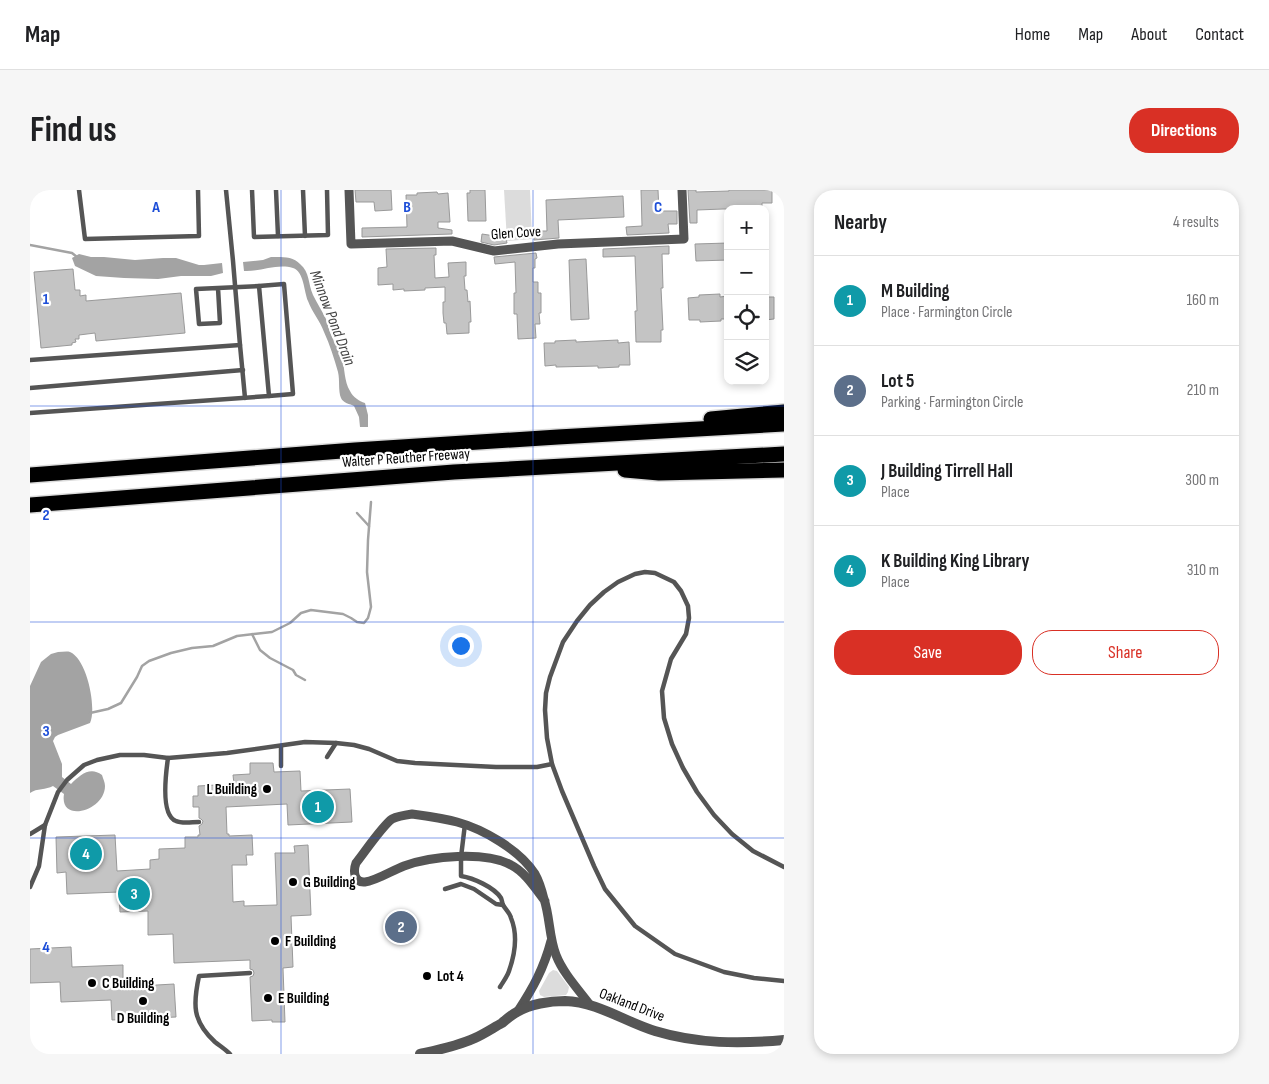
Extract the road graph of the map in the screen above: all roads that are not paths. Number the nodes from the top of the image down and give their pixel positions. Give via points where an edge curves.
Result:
1 (79, 190) edge
2 (198, 190) edge
3 (226, 190) edge
4 (252, 190) edge
5 (276, 190) edge
6 (302, 190) edge
7 (327, 190) edge
8 (349, 190) edge
9 (682, 190) edge
10 (278, 236) junction
11 (305, 236) junction
12 (259, 286) junction
13 (236, 287) junction
14 (218, 288) junction
15 (240, 345) junction
16 (30, 360) edge
17 (243, 370) junction
18 (30, 388) edge
19 (268, 396) junction
20 (245, 398) junction
21 (784, 412) edge
22 (30, 413) edge
23 (784, 424) edge
24 (558, 437) junction
25 (784, 454) edge
26 (574, 465) junction
27 (784, 470) edge
28 (30, 475) edge
29 (30, 504) edge
30 (336, 743) junction
31 (281, 746) junction
32 (327, 757) dead end
33 (168, 758) junction
34 (552, 764) junction
35 (281, 766) dead end
36 (199, 822) dead end
37 (464, 824) junction
38 (45, 825) junction
39 (30, 834) edge
40 (461, 857) junction
41 (784, 867) edge
42 (461, 876) junction
43 (461, 884) junction
44 (30, 886) edge
45 (445, 889) dead end
46 (545, 901) junction
47 (504, 905) junction
48 (552, 938) junction
49 (250, 973) dead end
50 (784, 981) edge
51 (500, 987) dead end
52 (590, 1005) junction
53 (518, 1011) junction
54 (784, 1040) edge
55 (230, 1054) edge
56 (420, 1054) edge

1 - 2 lane via 85,239 200,236
3 - 13 lane
4 - 10 lane via 254,237
5 - 10 lane
6 - 11 lane
7 - 11 lane via 328,235
8 - 9 street, Glen Cove via 352,244 452,241 494,251 558,244 684,239
10 - 11 lane
12 - 13 lane
12 - 19 lane
12 - 19 lane via 284,284 292,376 293,394
13 - 14 lane
13 - 15 lane
14 - 14 lane via 196,289 199,324 220,323
15 - 16 lane
15 - 17 lane
17 - 18 lane
17 - 20 lane
19 - 20 lane
20 - 22 lane
21 - 24 highway
23 - 24 highway, Walter P Reuther Freeway
24 - 28 highway, Walter P Reuther Freeway
25 - 26 highway, Walter P Reuther Freeway
26 - 27 highway via 659,473
26 - 29 highway, Walter P Reuther Freeway
30 - 31 lane via 305,742
30 - 32 lane
30 - 34 lane via 415,763
31 - 33 lane
31 - 35 lane
33 - 36 lane via 166,808 169,816 175,821
33 - 38 lane via 120,755 84,765 58,792
34 - 41 lane via 547,738 546,693 563,642 590,605 618,582 645,572 665,577 681,591 689,618 686,634 671,659 662,691 664,718 672,744 697,792 714,815 753,851
34 - 50 lane via 605,889 635,926 675,954 724,972
37 - 40 lane
37 - 40 street via 412,814 395,818 387,823 356,863 354,875 360,882 367,882 423,860
37 - 46 street via 504,844 529,866
38 - 39 lane
38 - 44 lane via 39,866
40 - 42 lane
40 - 46 street via 492,859 511,865 525,876
42 - 43 lane
42 - 47 lane via 492,889
43 - 45 lane
43 - 47 lane via 496,904
46 - 48 street
47 - 51 lane via 511,916 516,939 509,972
48 - 52 street via 561,966
48 - 53 street via 542,969
49 - 55 lane via 199,976 195,994 198,1020 211,1038
52 - 53 street, Oakland Drive via 565,1001
52 - 54 street, Oakland Drive via 655,1031 704,1042
53 - 56 street, Oakland Drive via 474,1038

